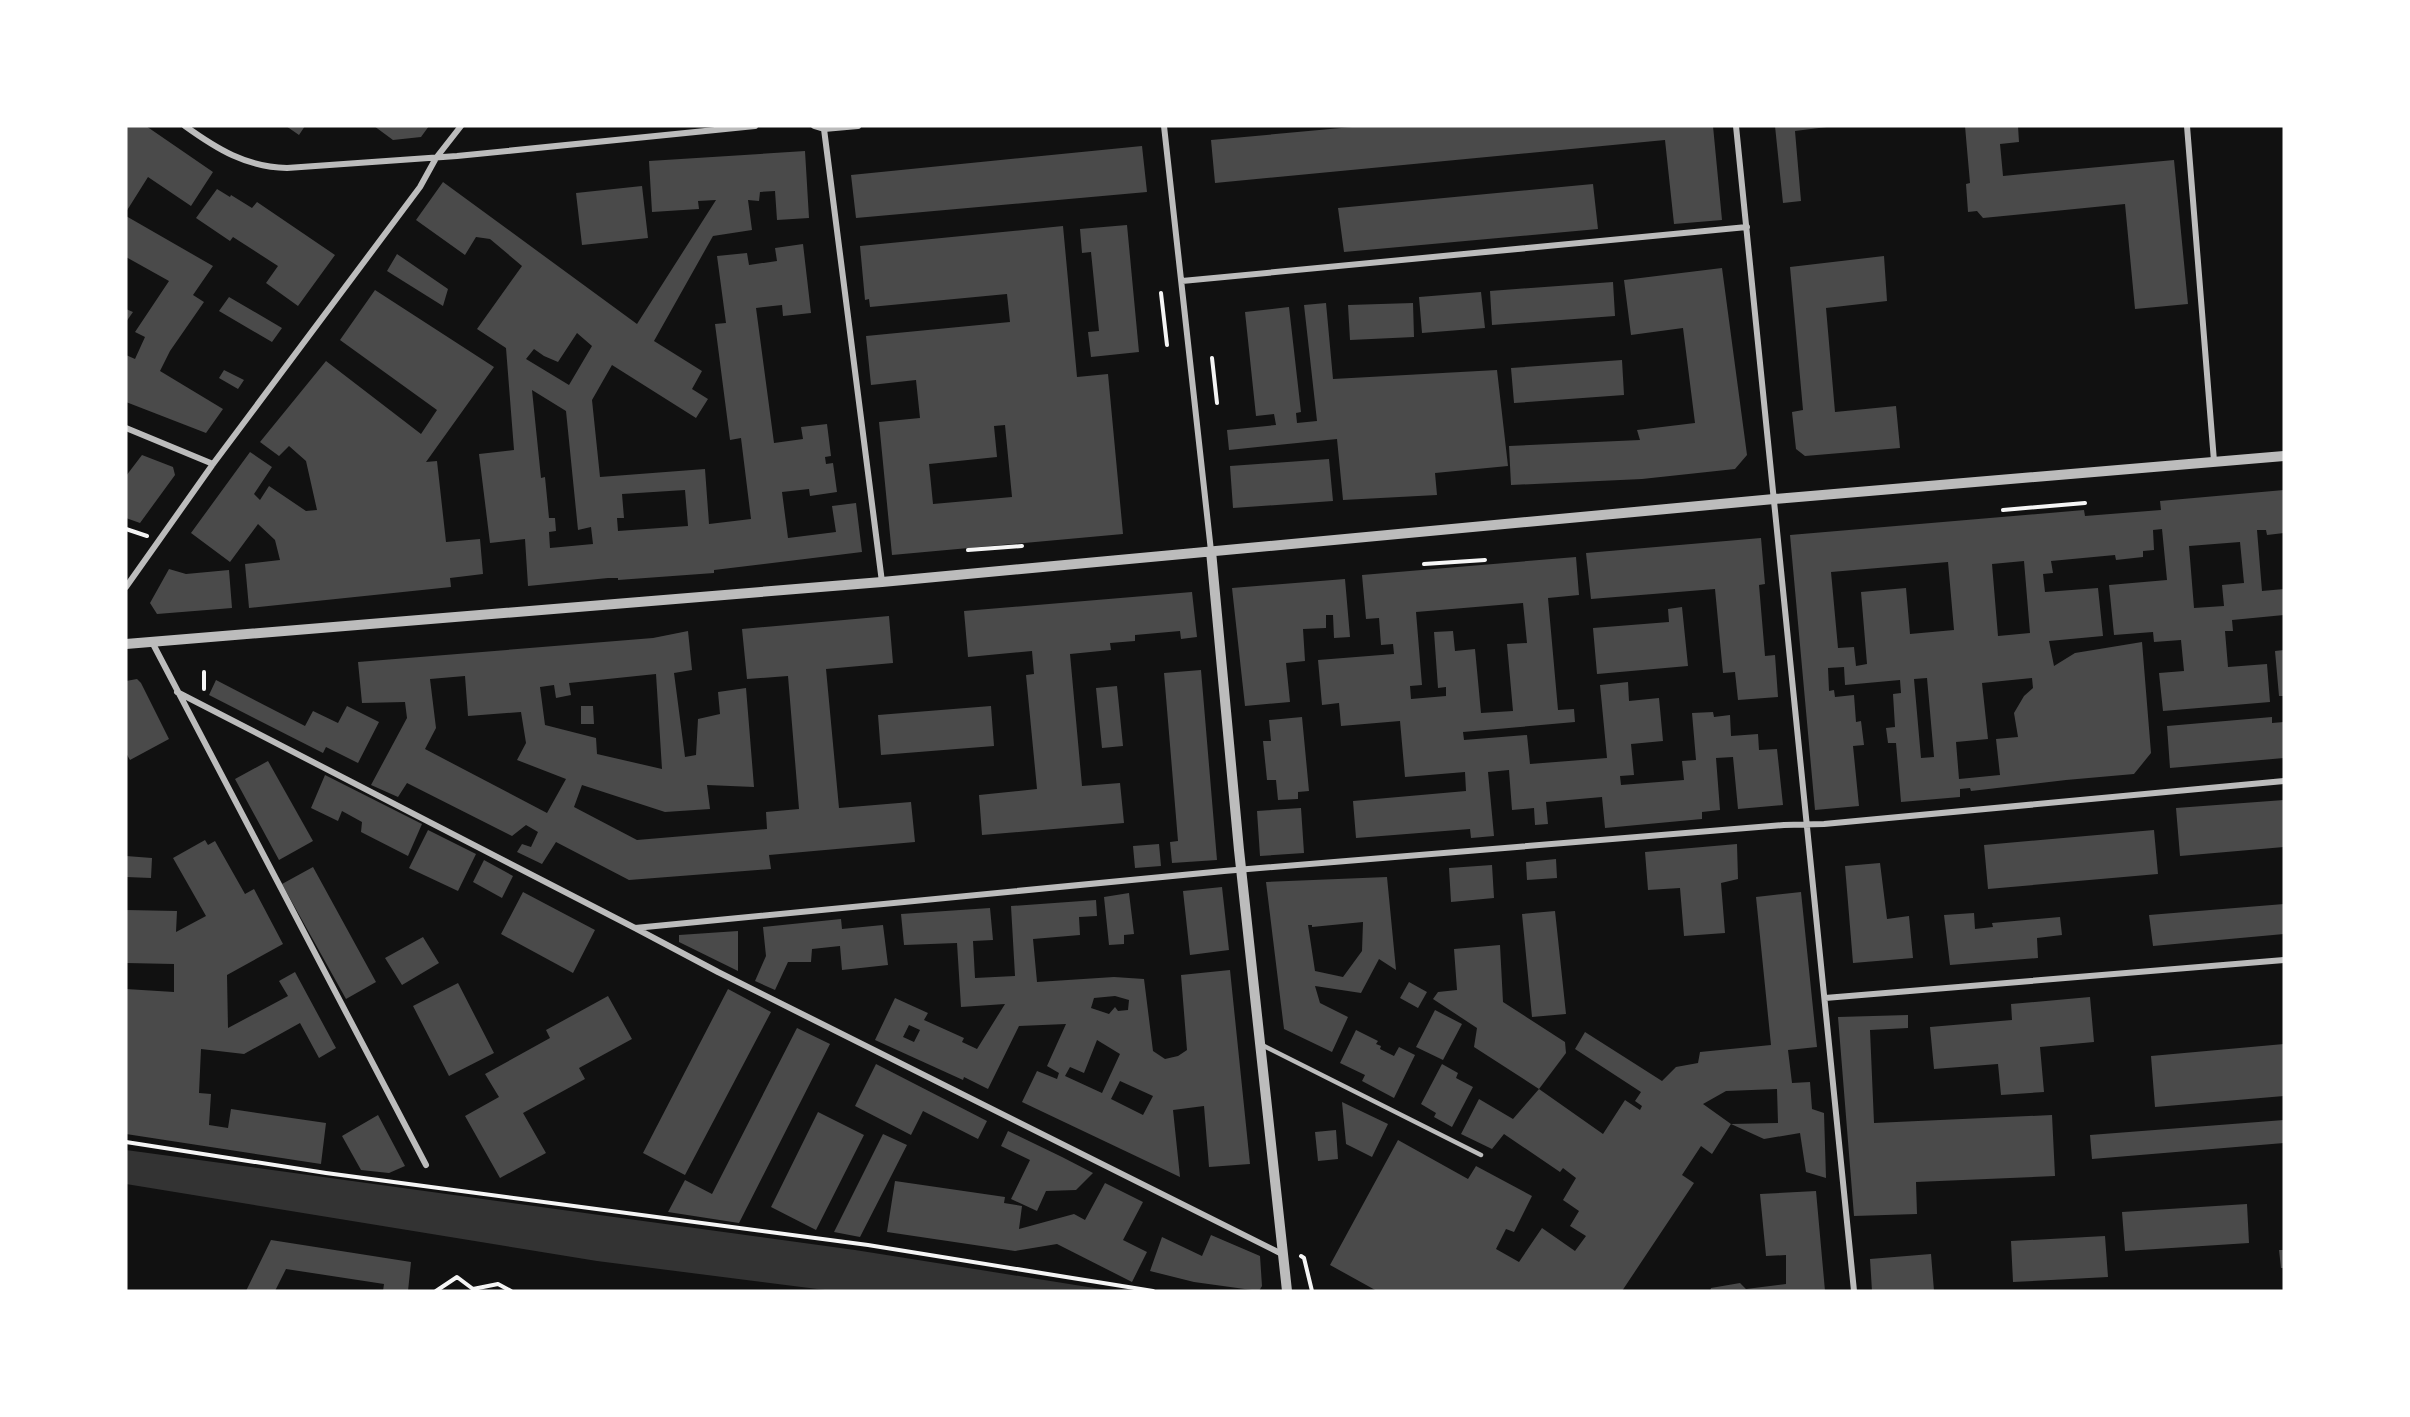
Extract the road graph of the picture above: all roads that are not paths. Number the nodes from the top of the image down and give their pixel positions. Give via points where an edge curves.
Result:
1 (185, 126) edge
2 (461, 126) edge
3 (755, 126) edge
4 (814, 126) edge
5 (858, 126) edge
6 (1164, 126) edge
7 (1736, 126) edge
8 (2187, 126) edge
9 (823, 128) edge
10 (436, 158) junction
11 (1747, 227) junction
12 (1182, 281) junction
13 (126, 428) edge
14 (2284, 456) edge
15 (2214, 461) junction
16 (213, 464) junction
17 (1774, 498) junction
18 (1211, 551) junction
19 (882, 582) junction
20 (126, 587) edge
21 (152, 642) junction
22 (126, 644) edge
23 (177, 692) junction
24 (2284, 781) edge
25 (1808, 825) junction
26 (1242, 870) junction
27 (635, 928) junction
28 (2284, 960) edge
29 (1825, 998) junction
30 (1262, 1045) junction
31 (1481, 1155) dead end
32 (426, 1165) dead end
33 (1284, 1255) junction
34 (1287, 1291) edge
35 (1854, 1291) edge

1 - 10 street via 229,155 271,167
2 - 10 street
3 - 10 street
4 - 9 street
5 - 9 street
6 - 12 street
7 - 11 street
8 - 15 street
9 - 19 street
10 - 16 street via 420,187
11 - 12 street
11 - 17 street
12 - 18 street
13 - 16 street
14 - 15 street
15 - 17 street
16 - 20 street
17 - 18 street
17 - 25 street
18 - 19 street
18 - 26 street
19 - 21 street
21 - 22 street
21 - 23 street
23 - 27 street
23 - 32 street
24 - 25 street
25 - 26 street
25 - 29 street
26 - 27 street
26 - 30 street
27 - 33 street
28 - 29 street
29 - 35 street
30 - 31 lane
30 - 33 street
33 - 34 street

